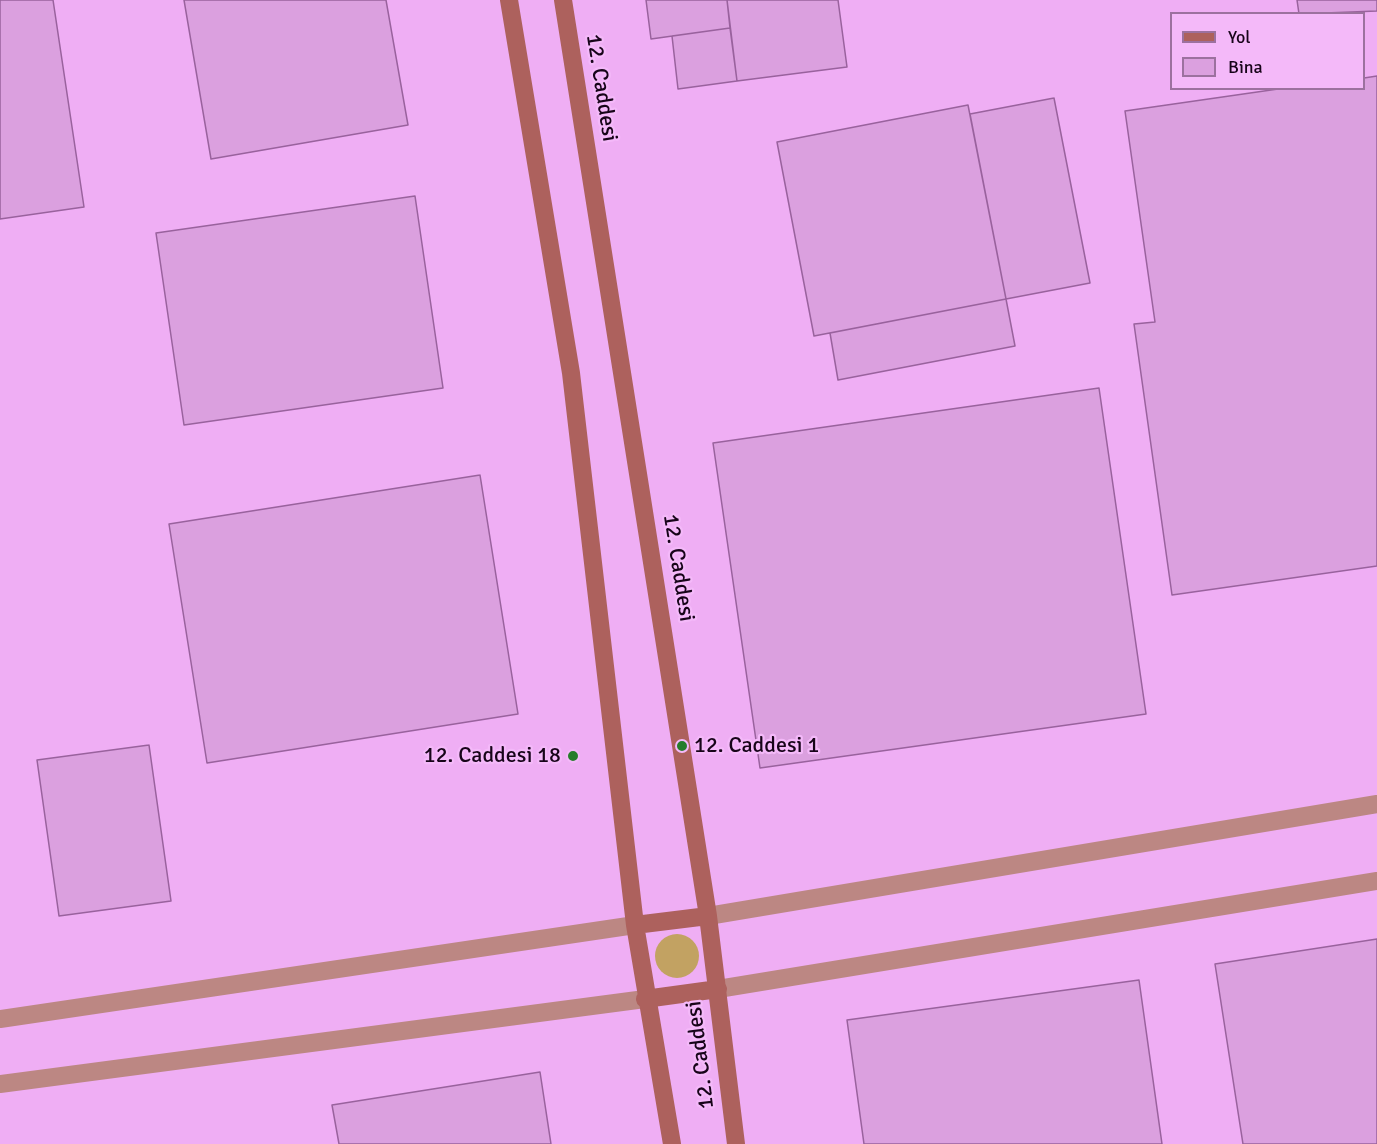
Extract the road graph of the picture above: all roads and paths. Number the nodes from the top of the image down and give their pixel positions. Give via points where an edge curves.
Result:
1 (509, 0) edge
2 (563, 0) edge
3 (1377, 804) edge
4 (1377, 881) edge
5 (708, 916) junction
6 (635, 925) junction
7 (718, 989) junction
8 (645, 999) junction
9 (0, 1019) edge
10 (0, 1083) edge
11 (672, 1144) edge
12 (736, 1144) edge

1 - 6 street, 12. Caddesi via 570,373
2 - 5 street, 12. Caddesi
3 - 5 street
4 - 7 street
5 - 6 street
5 - 7 street, 12. Caddesi
6 - 8 street, 12. Caddesi
6 - 9 street
7 - 8 street
7 - 12 street, 12. Caddesi
8 - 10 street
8 - 11 street, 12. Caddesi

